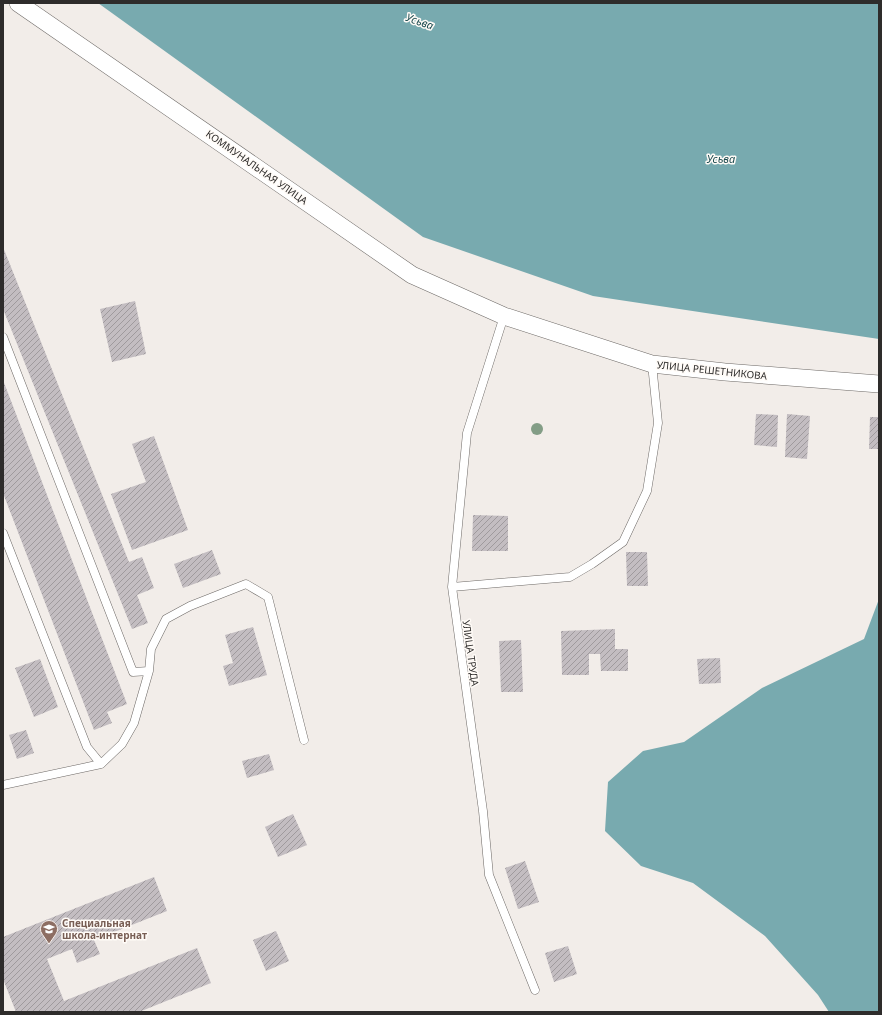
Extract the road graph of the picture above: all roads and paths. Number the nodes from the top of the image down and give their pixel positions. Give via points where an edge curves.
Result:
1 (18, 3) edge
2 (504, 316) junction
3 (3, 337) edge
4 (652, 364) junction
5 (879, 384) edge
6 (3, 534) edge
7 (452, 587) junction
8 (149, 671) junction
9 (304, 740) dead end
10 (101, 764) junction
11 (3, 785) edge
12 (534, 990) dead end

1 - 2 street, КОММУНАЛЬНАЯ УЛИЦА via 412,275
2 - 4 street, УЛИЦА РЕШЕТНИКОВА
2 - 7 lane, УЛИЦА ТРУДА via 467,433
3 - 8 lane via 133,672
4 - 5 street, УЛИЦА РЕШЕТНИКОВА
4 - 7 lane via 658,423 647,491 623,542 570,577
6 - 10 lane via 87,747
7 - 12 lane, УЛИЦА ТРУДА via 483,811 489,875
8 - 9 lane via 151,649 166,619 190,606 246,584 268,597
8 - 10 lane via 134,723 122,744
10 - 11 lane

